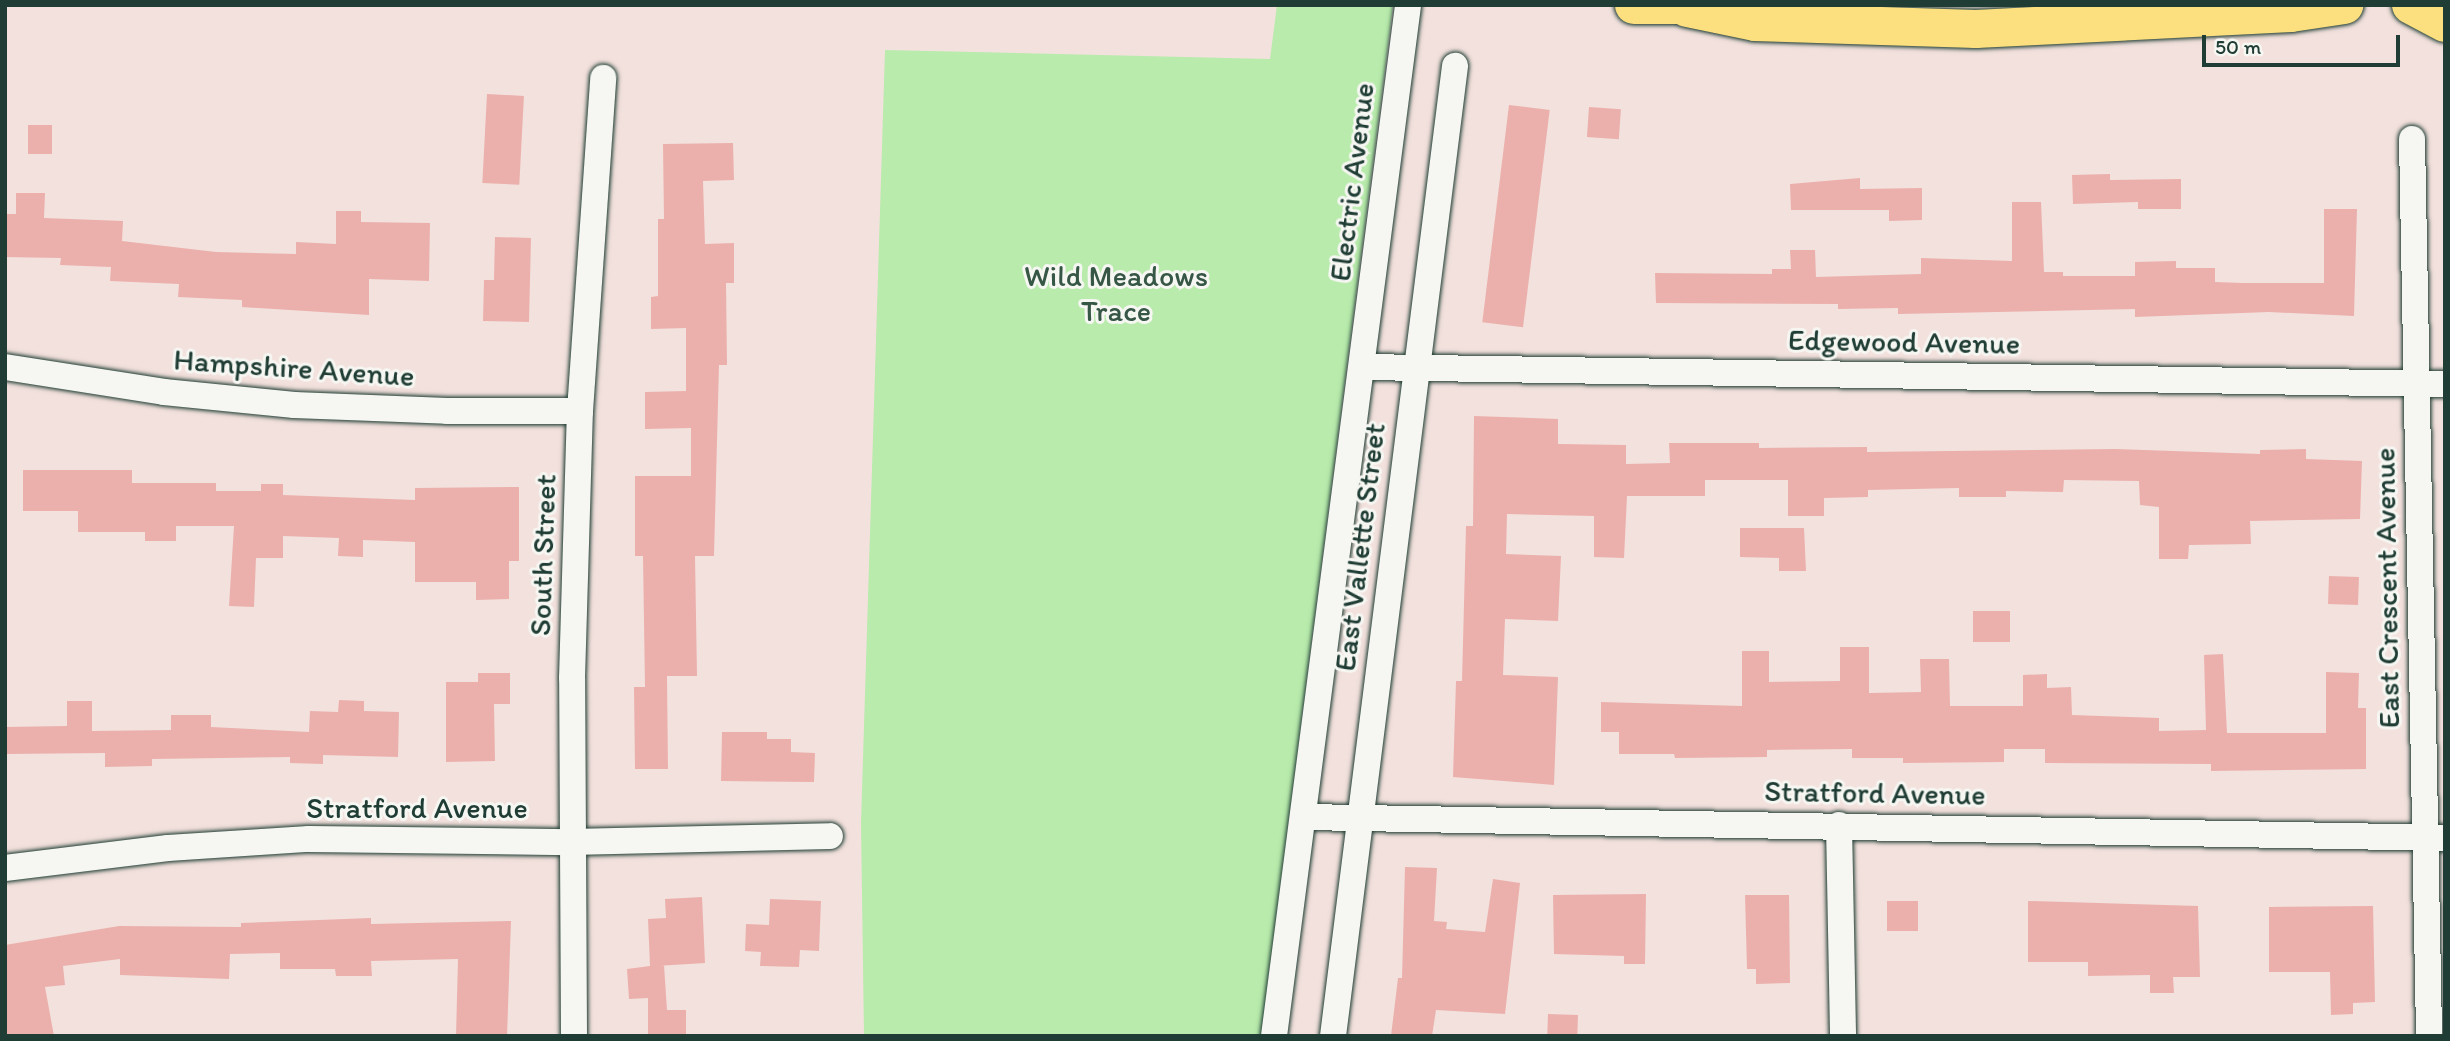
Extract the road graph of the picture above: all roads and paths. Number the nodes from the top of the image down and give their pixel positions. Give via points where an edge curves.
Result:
1 (1408, 5) edge
2 (1634, 5) edge
3 (2344, 5) edge
4 (2411, 5) edge
5 (1692, 7) edge
6 (2445, 23) edge
7 (1455, 66) dead end
8 (603, 78) dead end
9 (2412, 139) dead end
10 (5, 367) edge
11 (1362, 367) junction
12 (1416, 368) junction
13 (2417, 382) junction
14 (2445, 384) edge
15 (580, 411) junction
16 (1304, 817) junction
17 (1360, 818) junction
18 (1839, 825) junction
19 (830, 836) dead end
20 (2435, 838) edge
21 (571, 842) junction
22 (5, 868) edge
23 (574, 1036) edge
24 (1274, 1036) edge
25 (1333, 1036) edge
26 (1843, 1036) edge
27 (2429, 1036) edge

1 - 11 street, Electric Avenue
2 - 5 highway
3 - 5 highway via 2291,13 1976,29 1755,22
4 - 6 highway
7 - 12 street, East Vallette Street
8 - 15 street, South Street
9 - 13 street, East Crescent Avenue
10 - 15 street, Hampshire Avenue via 164,392 294,404
11 - 12 street, Edgewood Avenue
11 - 16 street, East Vallette Street
12 - 13 street, Edgewood Avenue
12 - 17 street, East Vallette Street
13 - 14 street, Edgewood Avenue
13 - 20 street, East Crescent Avenue
15 - 21 street, South Street
16 - 17 street, Stratford Avenue
16 - 24 street, East Vallette Street
17 - 18 street, Stratford Avenue
17 - 25 street, East Vallette Street
18 - 20 street, Stratford Avenue
18 - 26 street
19 - 21 street, Stratford Avenue
20 - 27 street, East Crescent Avenue
21 - 22 street, Stratford Avenue via 309,839 168,848
21 - 23 street, South Street

